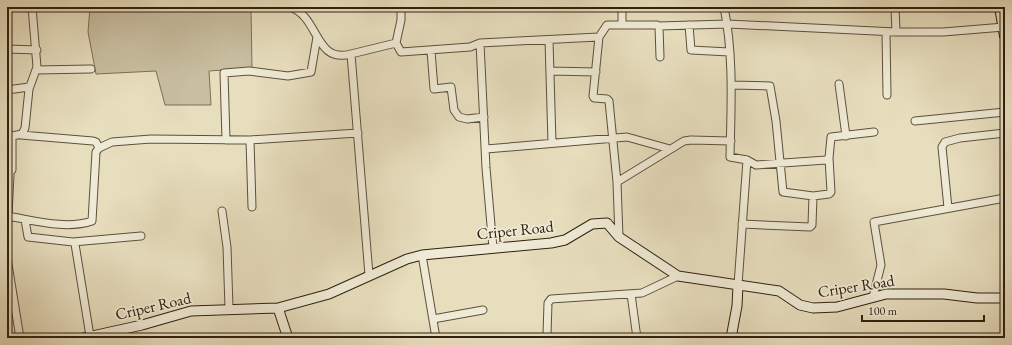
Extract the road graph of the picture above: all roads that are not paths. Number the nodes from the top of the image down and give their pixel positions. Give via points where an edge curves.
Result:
1 (32, 7) edge
2 (290, 7) edge
3 (308, 7) edge
4 (401, 7) edge
5 (622, 7) edge
6 (724, 7) edge
7 (895, 7) edge
8 (1000, 7) edge
9 (300, 10) junction
10 (622, 24) junction
11 (728, 24) junction
12 (689, 25) junction
13 (658, 26) junction
14 (886, 32) junction
15 (896, 32) junction
16 (1004, 32) edge
17 (317, 36) junction
18 (599, 37) junction
19 (549, 40) junction
20 (396, 43) junction
21 (480, 43) junction
22 (7, 49) edge
23 (37, 50) junction
24 (430, 51) junction
25 (728, 52) junction
26 (351, 54) junction
27 (660, 57) dead end
28 (92, 69) dead end
29 (36, 70) junction
30 (550, 71) junction
31 (596, 72) junction
32 (839, 84) dead end
33 (732, 85) junction
34 (29, 88) junction
35 (7, 90) edge
36 (887, 95) dead end
37 (1005, 112) edge
38 (484, 117) junction
39 (915, 121) dead end
40 (874, 132) dead end
41 (358, 133) junction
42 (1005, 133) edge
43 (21, 135) junction
44 (10, 136) edge
45 (846, 136) junction
46 (613, 138) junction
47 (226, 140) junction
48 (250, 140) junction
49 (731, 141) junction
50 (552, 142) junction
51 (99, 148) junction
52 (486, 149) junction
53 (670, 149) junction
54 (829, 158) junction
55 (747, 160) junction
56 (779, 164) junction
57 (8, 174) edge
58 (617, 182) junction
59 (813, 196) junction
60 (1005, 198) edge
61 (252, 208) dead end
62 (948, 208) junction
63 (222, 210) dead end
64 (7, 216) edge
65 (25, 220) junction
66 (742, 224) junction
67 (141, 236) dead end
68 (619, 237) junction
69 (74, 242) junction
70 (493, 248) junction
71 (422, 255) junction
72 (7, 258) edge
73 (369, 275) junction
74 (678, 276) junction
75 (738, 285) junction
76 (631, 294) junction
77 (873, 297) junction
78 (1005, 298) edge
79 (229, 308) junction
80 (278, 308) junction
81 (483, 310) dead end
82 (433, 319) junction
83 (87, 337) edge
84 (20, 338) edge
85 (288, 338) edge
86 (436, 338) edge
87 (546, 338) edge
88 (637, 338) edge
89 (731, 338) edge

1 - 23 street
2 - 9 street
3 - 9 street
4 - 20 street
5 - 10 street
6 - 11 street
7 - 15 street
8 - 16 main road
9 - 17 street
10 - 13 street
10 - 18 street via 606,26
11 - 12 street
11 - 14 street
11 - 25 street
12 - 13 street
12 - 25 street via 691,50
13 - 27 street
14 - 15 street
14 - 36 street
15 - 16 street
17 - 26 street via 332,55
17 - 47 street via 311,72 288,76 249,71 224,73
18 - 19 street
18 - 31 street
19 - 21 street
19 - 30 street
20 - 24 street via 401,52
20 - 26 street
21 - 24 street via 470,47
21 - 38 street
22 - 23 street
23 - 29 street
24 - 38 street via 434,89 451,87 454,110 459,118
25 - 33 street
26 - 41 street
28 - 29 street
29 - 34 street
30 - 31 street
30 - 50 street
31 - 46 street via 593,97 609,100
32 - 45 street
33 - 49 street
33 - 56 street via 770,86 776,120
34 - 35 street
34 - 43 street via 25,128
37 - 39 street
38 - 52 street
40 - 45 street
41 - 48 street
41 - 73 street
42 - 62 street via 945,142 942,147
43 - 44 street
43 - 51 street via 95,141
44 - 57 street via 12,170
45 - 54 street via 831,137
46 - 50 street
46 - 53 street via 630,137
46 - 58 street
47 - 48 street
47 - 51 street via 151,139 112,142
48 - 61 street
49 - 53 street via 691,140
49 - 55 street via 730,158
50 - 52 street
51 - 65 street via 95,158 92,221 66,224
52 - 70 street
53 - 58 street
54 - 56 street
54 - 59 street via 831,192
55 - 56 street via 756,165
55 - 66 street
56 - 59 street via 783,192
57 - 64 street
58 - 68 street
59 - 66 street via 810,227
60 - 62 street
62 - 77 street via 874,222 881,265
63 - 79 street via 227,247
64 - 65 street
65 - 69 street via 28,237
66 - 75 street
67 - 69 street
68 - 70 main road, Criper Road via 607,223 594,223 565,240
68 - 74 main road, Criper Road
69 - 83 street
70 - 71 main road, Criper Road
71 - 73 main road, Criper Road via 407,258
71 - 82 street
72 - 84 street
73 - 80 main road, Criper Road via 330,294
74 - 75 main road, Criper Road
74 - 76 street via 644,292
75 - 77 main road, Criper Road via 779,291 800,305 813,308 837,307
75 - 89 main road
76 - 87 street via 551,299 548,306
76 - 88 street
77 - 78 main road, Criper Road via 911,294
79 - 80 main road, Criper Road
79 - 83 main road, Criper Road via 190,310 142,325
80 - 85 main road
81 - 82 street
82 - 86 street

